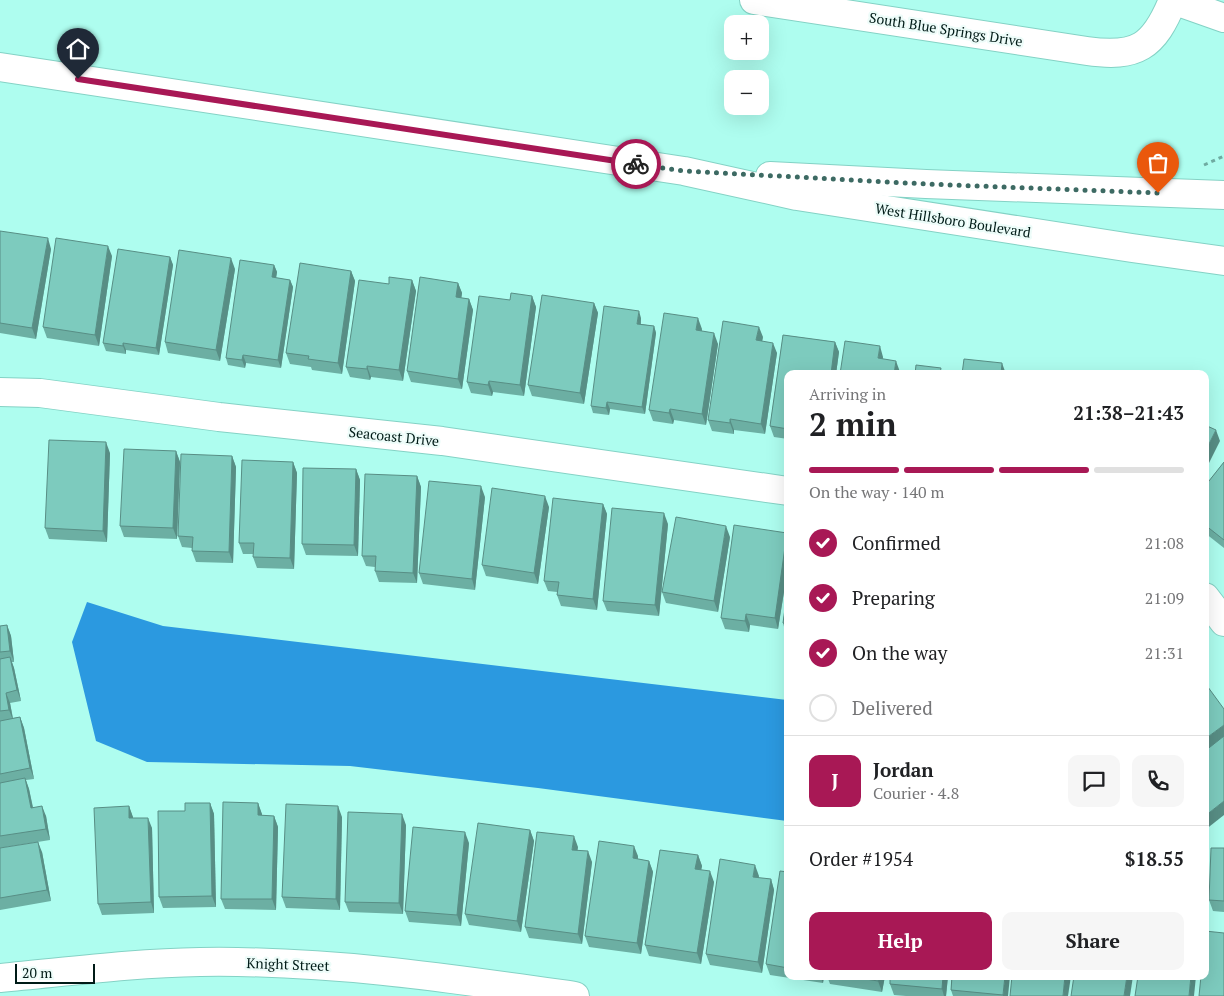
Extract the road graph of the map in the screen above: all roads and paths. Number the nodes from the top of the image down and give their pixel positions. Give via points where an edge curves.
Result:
1 (754, 0) edge
2 (1173, 0) edge
3 (1224, 18) edge
4 (0, 67) edge
5 (684, 171) junction
6 (1224, 195) edge
7 (1224, 260) edge
8 (0, 392) edge
9 (784, 490) edge
10 (1209, 602) edge
11 (1224, 622) edge
12 (0, 978) edge
13 (561, 995) edge

1 - 2 street, South Blue Springs Drive via 1100,53 1127,52 1148,42 1162,25
2 - 3 street
4 - 5 street, West Hillsboro Boulevard
5 - 6 street, West Hillsboro Boulevard via 917,184
5 - 7 street, West Hillsboro Boulevard via 797,196
8 - 9 street, Seacoast Drive via 40,393 442,441
10 - 11 street
12 - 13 street, Knight Street via 170,964 260,962 383,970

